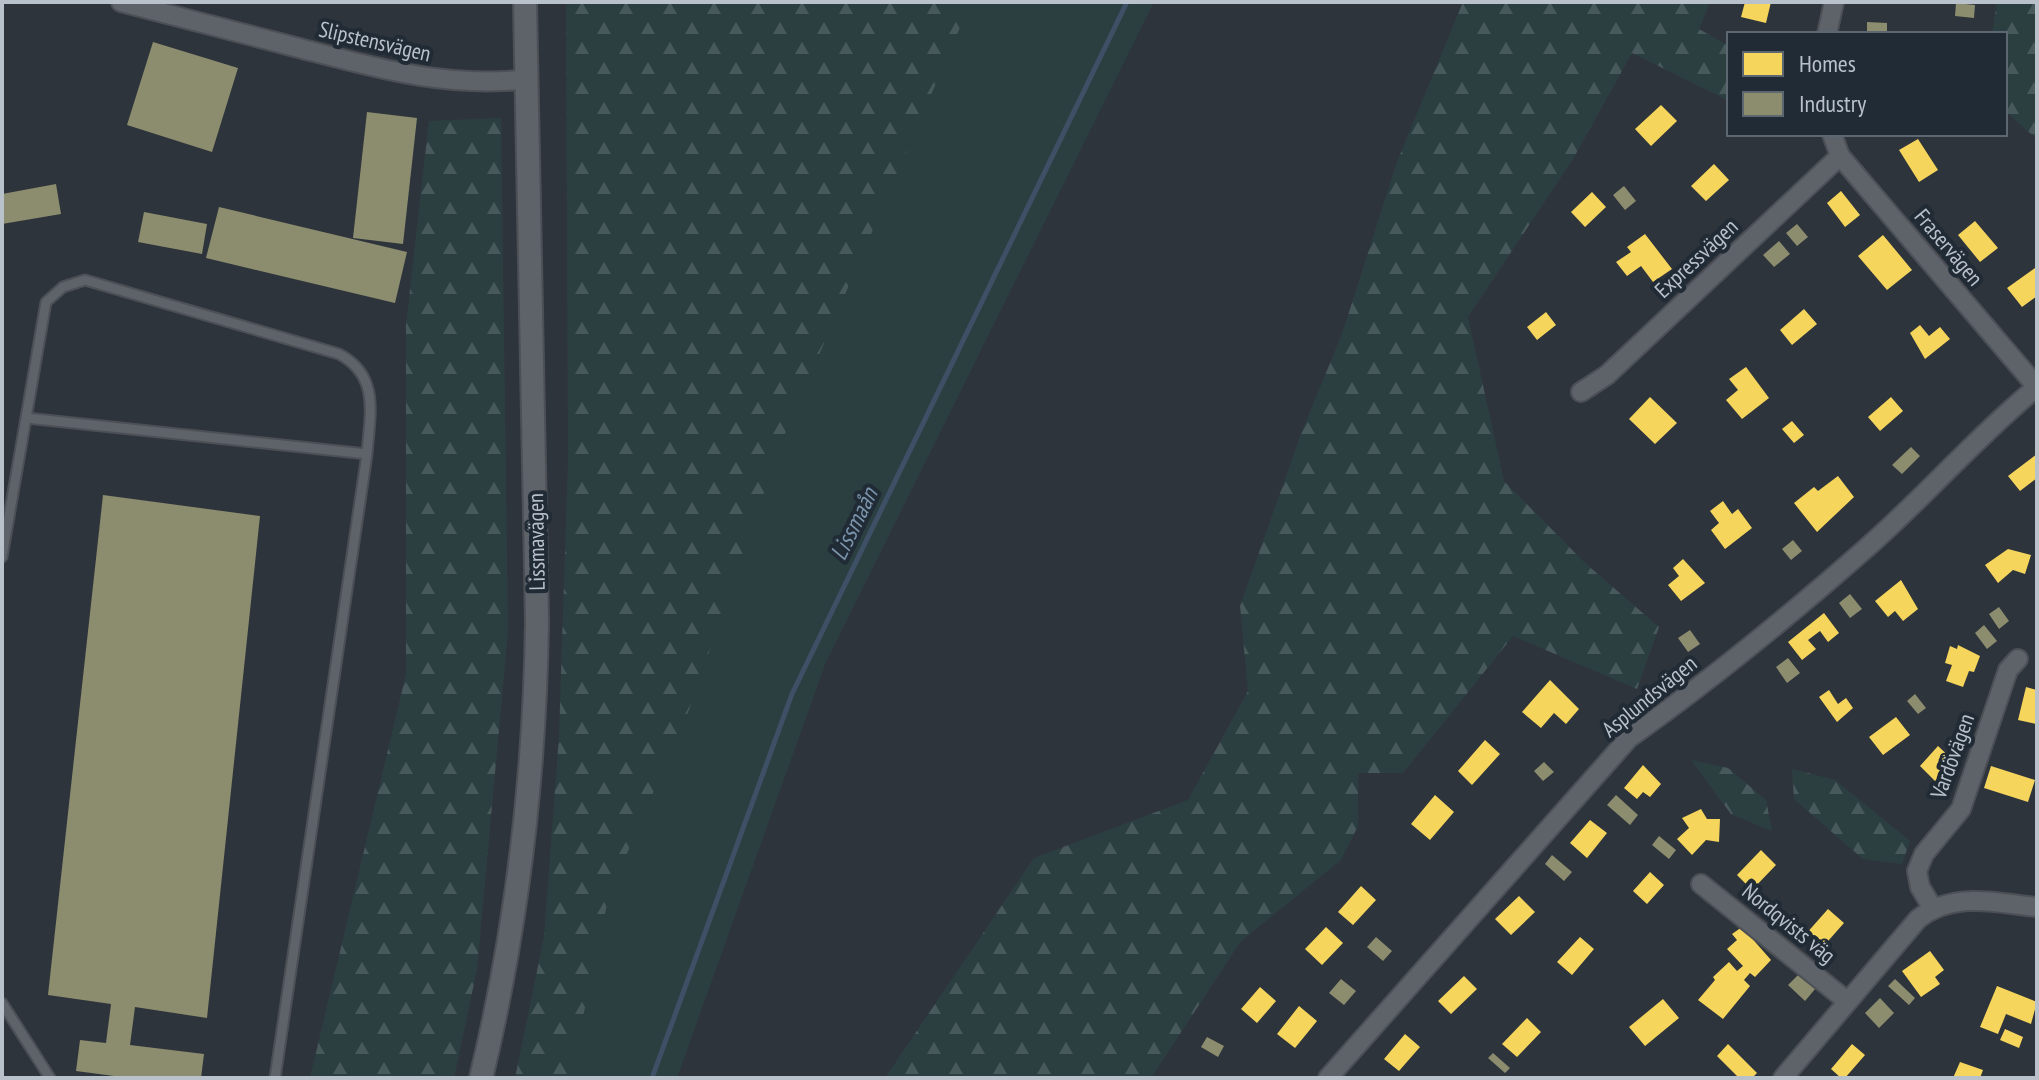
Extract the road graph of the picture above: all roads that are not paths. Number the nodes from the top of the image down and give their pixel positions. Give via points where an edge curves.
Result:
1 (121, 2) edge
2 (525, 2) edge
3 (1834, 2) edge
4 (1827, 32) edge
5 (528, 79) junction
6 (1833, 136) edge
7 (1840, 156) junction
8 (2037, 387) edge
9 (1581, 392) dead end
10 (26, 418) junction
11 (367, 454) junction
12 (2, 557) edge
13 (2018, 659) dead end
14 (1701, 884) dead end
15 (1932, 907) junction
16 (2037, 907) edge
17 (1847, 1001) junction
18 (2, 1003) edge
19 (50, 1078) edge
20 (275, 1078) edge
21 (481, 1078) edge
22 (1328, 1078) edge
23 (1783, 1078) edge

1 - 5 street, Slipstensvägen via 389,72 451,83
2 - 5 street, Lissmavägen
3 - 4 street
5 - 21 street, Lissmavägen via 536,717 505,978
6 - 7 street, Fraservägen
7 - 8 street, Fraservägen
7 - 9 street, Expressvägen via 1607,375
8 - 22 street, Asplundsvägen via 1865,550 1629,738
10 - 11 lane
10 - 11 lane via 46,302 63,287 85,280 357,363 371,404
10 - 12 lane
11 - 20 lane
13 - 15 street, Vardövägen via 2008,670 1961,809 1924,854 1917,871
14 - 17 street, Nordqvists väg
15 - 16 street via 1957,899
15 - 17 street
17 - 23 street
18 - 19 lane

